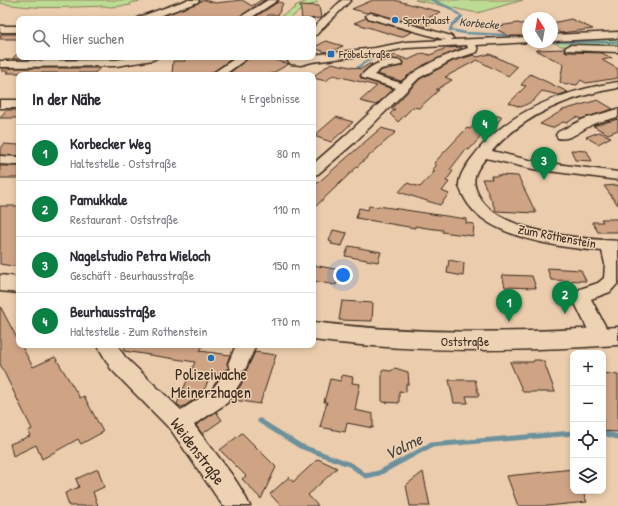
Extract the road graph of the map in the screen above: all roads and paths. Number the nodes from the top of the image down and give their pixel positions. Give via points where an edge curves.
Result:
1 (195, 0) edge
2 (274, 0) edge
3 (347, 0) edge
4 (150, 16) edge
5 (247, 16) edge
6 (371, 16) dead end
7 (16, 28) edge
8 (316, 28) edge
9 (0, 29) edge
10 (618, 35) edge
11 (558, 38) edge
12 (522, 40) edge
13 (457, 42) junction
14 (472, 46) dead end
15 (560, 48) dead end
16 (618, 48) edge
17 (316, 57) edge
18 (137, 60) edge
19 (240, 60) edge
20 (302, 60) edge
21 (397, 63) dead end
22 (0, 64) edge
23 (221, 72) edge
24 (299, 72) edge
25 (618, 85) edge
26 (404, 87) junction
27 (0, 104) edge
28 (16, 104) edge
29 (618, 113) edge
30 (563, 135) dead end
31 (484, 153) junction
32 (0, 160) edge
33 (16, 161) edge
34 (316, 168) edge
35 (618, 176) edge
36 (613, 246) edge
37 (316, 331) edge
38 (610, 337) edge
39 (109, 348) edge
40 (245, 348) edge
41 (179, 423) junction
42 (237, 506) edge

1 - 4 street
2 - 5 street
3 - 8 street
6 - 13 street
7 - 9 street
10 - 11 street
12 - 13 street
13 - 17 street via 406,45
14 - 26 street via 473,50 430,66
15 - 16 street
18 - 22 street via 116,64
19 - 23 street
20 - 24 street
21 - 26 street via 378,66 367,76
25 - 31 street, Zum Rothenstein via 554,101 510,127
26 - 34 street
27 - 28 street
29 - 30 street via 588,122
31 - 35 street via 553,169
31 - 36 street, Zum Rothenstein via 468,172 467,186 472,199 482,211 510,227 539,235 572,242
32 - 33 street
36 - 38 street via 616,269 612,279 600,291 586,293 582,299
37 - 38 main road, Oststraße via 401,341 517,341
39 - 41 street, Weidenstraße via 118,363
40 - 41 street via 236,371 219,397
41 - 42 street, Weidenstraße

